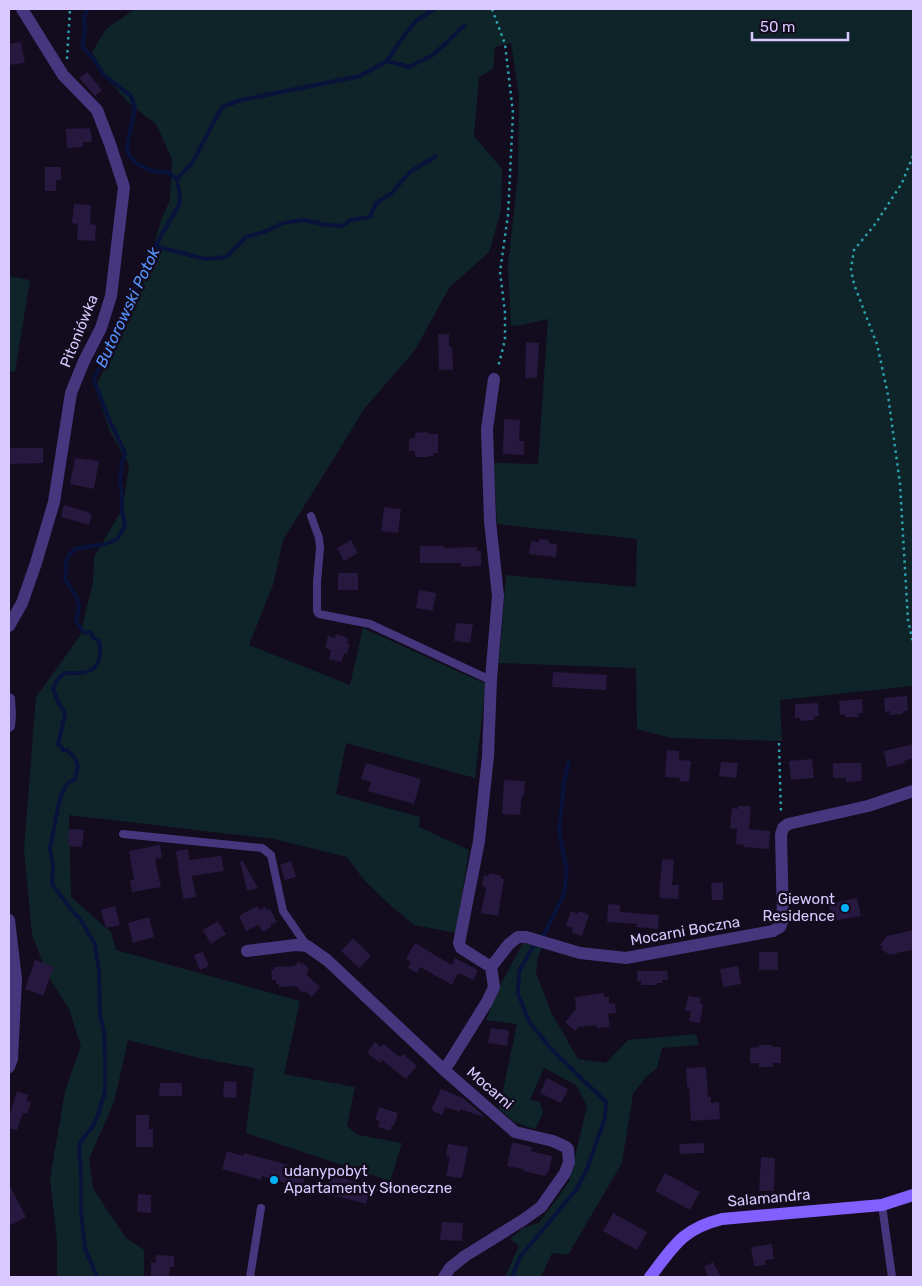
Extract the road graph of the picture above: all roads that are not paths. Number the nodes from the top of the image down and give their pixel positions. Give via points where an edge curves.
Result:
1 (22, 9) edge
2 (494, 378) road end
3 (311, 516) dead end
4 (9, 626) edge
5 (491, 678) junction
6 (9, 699) edge
7 (9, 726) edge
8 (913, 791) edge
9 (123, 834) dead end
10 (9, 920) edge
11 (307, 946) junction
12 (247, 951) dead end
13 (491, 967) junction
14 (9, 1067) edge
15 (443, 1069) junction
16 (913, 1195) edge
17 (882, 1205) junction
18 (261, 1208) dead end
19 (250, 1277) edge
20 (444, 1277) edge
21 (650, 1277) edge
22 (892, 1277) edge

1 - 4 street, Pitoniówka via 66,78 97,110 124,187 111,296 101,328 71,393 54,502 25,595
2 - 5 street via 487,429 490,521 498,596
3 - 5 lane via 320,548 319,614 370,624
5 - 13 street via 488,756 479,841 460,943 461,948
6 - 7 street
8 - 13 street, Mocarni Boczna via 783,828 783,920 773,931 626,958 580,953 526,937 518,938
9 - 11 lane via 262,848 271,855 283,911
10 - 14 street via 16,979
11 - 12 street
11 - 15 street, Mocarni via 327,960
13 - 15 street via 494,987 487,1002 450,1063
15 - 20 street, Mocarni via 515,1132 566,1146 570,1162 541,1207 465,1256
16 - 17 street, Salamandra
17 - 21 street, Salamandra via 709,1222 681,1238
17 - 22 lane
18 - 19 lane

